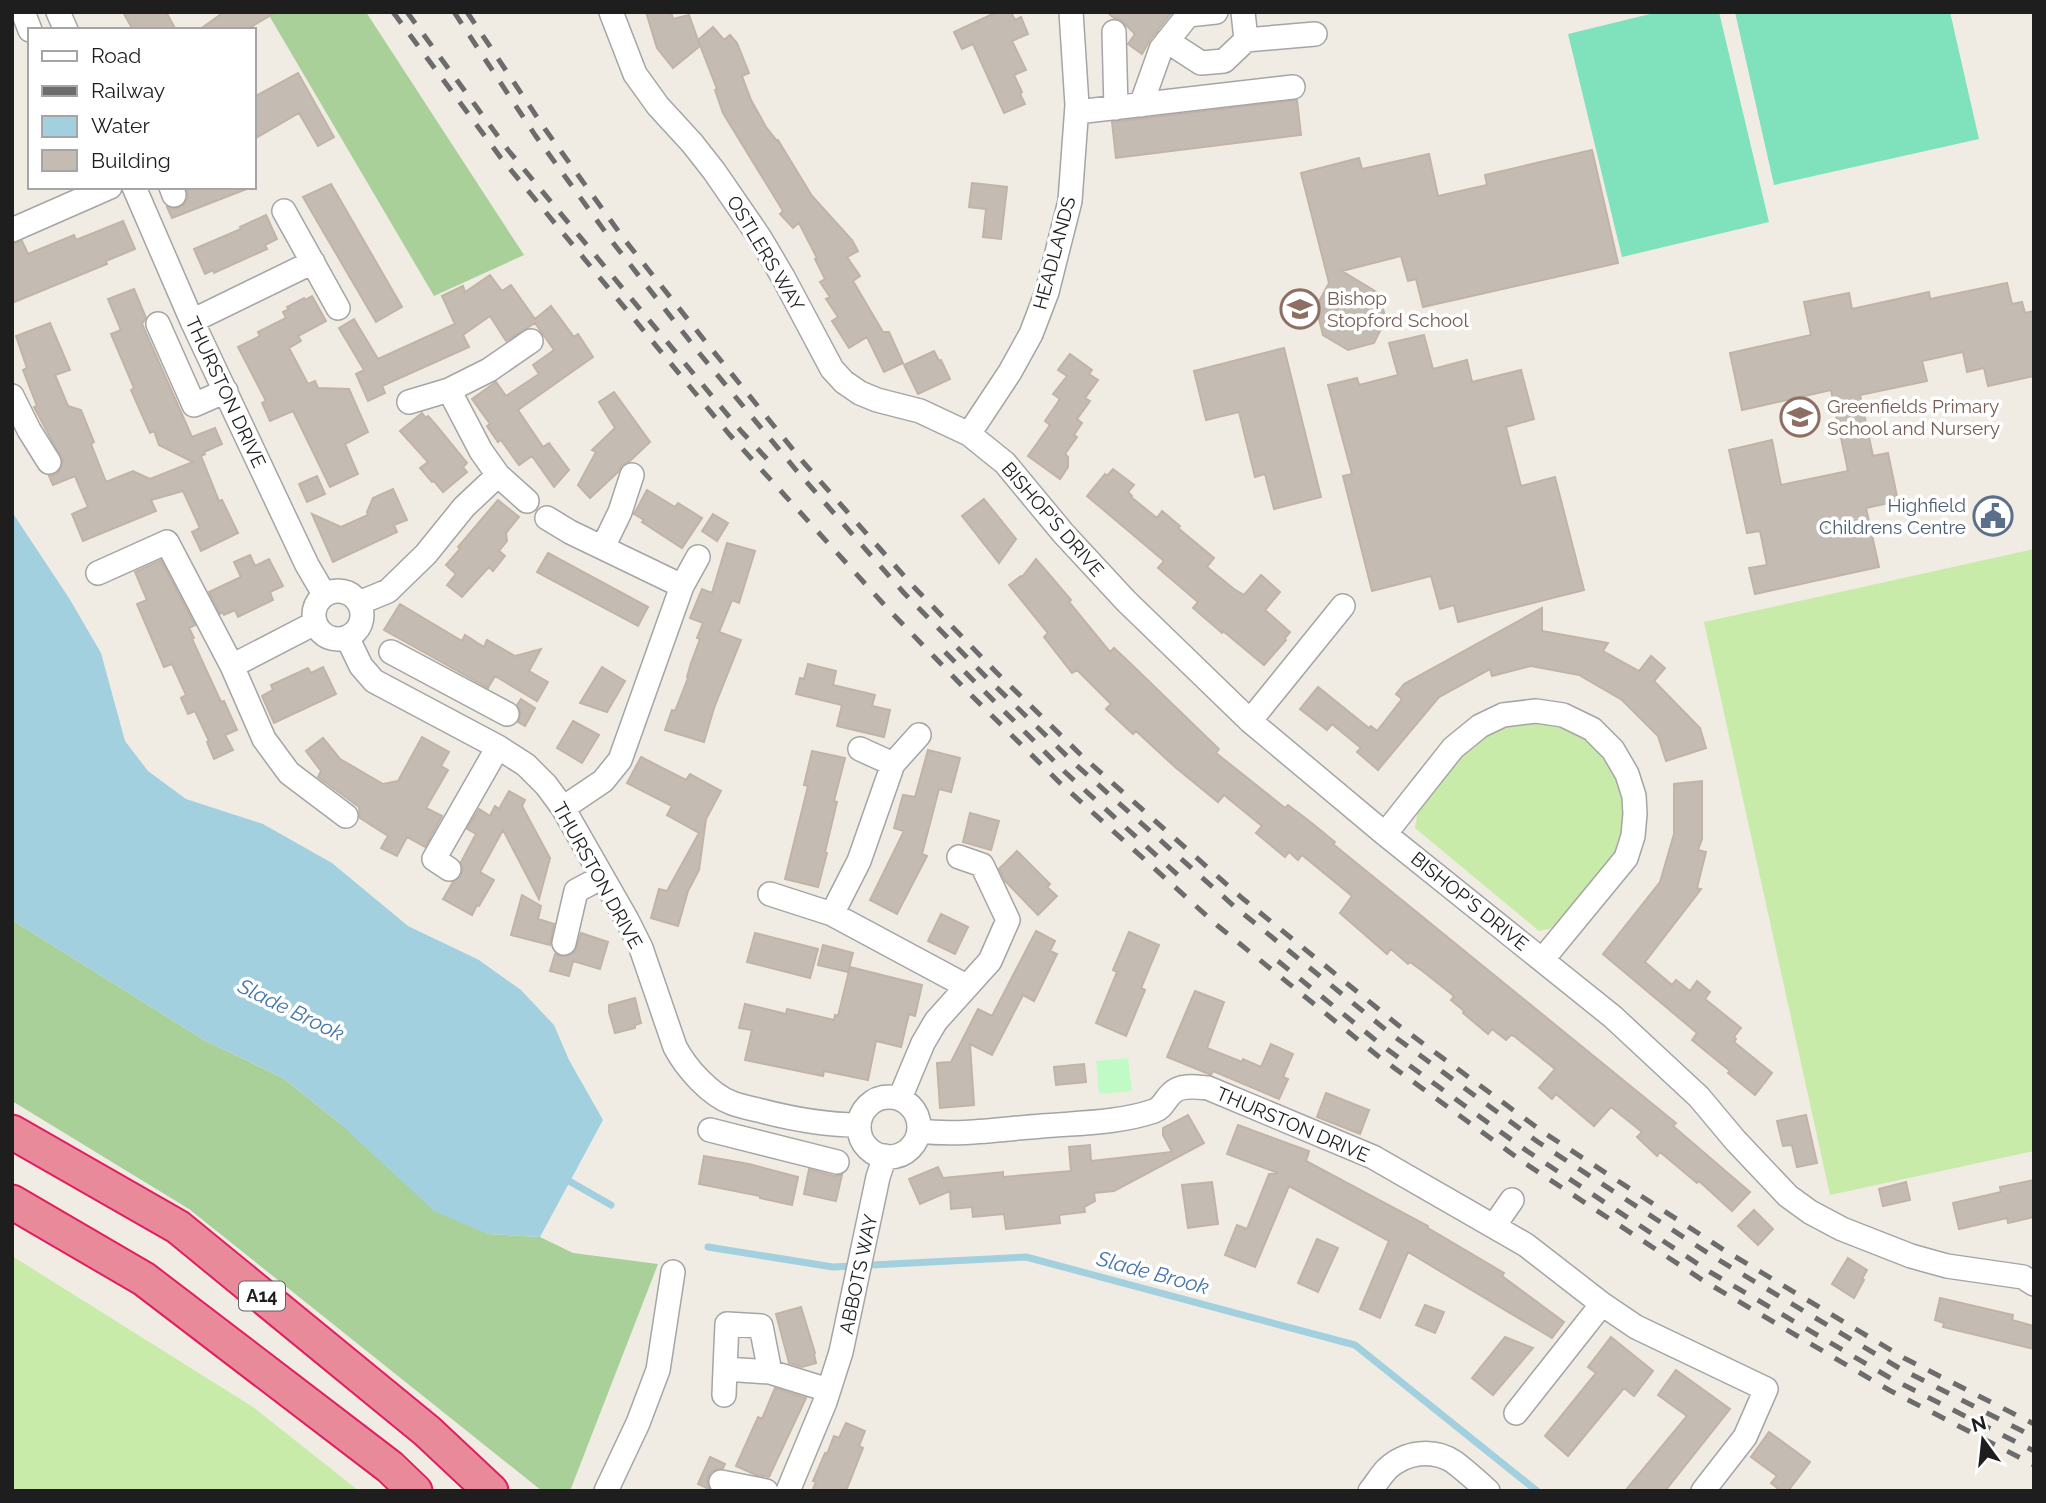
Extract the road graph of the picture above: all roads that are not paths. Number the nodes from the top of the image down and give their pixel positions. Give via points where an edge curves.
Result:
1 (58, 12) edge
2 (611, 12) edge
3 (1071, 12) edge
4 (1216, 12) edge
5 (1243, 12) edge
6 (65, 28) edge
7 (1114, 32) dead end
8 (1315, 34) dead end
9 (1246, 40) junction
10 (1167, 41) junction
11 (1293, 88) dead end
12 (1142, 105) junction
13 (1116, 108) junction
14 (1077, 112) junction
15 (105, 189) edge
16 (135, 189) edge
17 (284, 211) dead end
18 (12, 230) edge
19 (313, 262) junction
20 (338, 308) dead end
21 (192, 321) junction
22 (158, 324) dead end
23 (531, 341) dead end
24 (449, 390) junction
25 (226, 391) junction
26 (12, 396) edge
27 (409, 402) dead end
28 (970, 434) junction
29 (49, 461) dead end
30 (498, 475) junction
31 (632, 475) dead end
32 (527, 501) dead end
33 (547, 518) dead end
34 (603, 547) junction
35 (698, 557) dead end
36 (97, 573) dead end
37 (681, 586) junction
38 (324, 594) junction
39 (359, 603) junction
40 (1343, 606) dead end
41 (315, 623) junction
42 (347, 637) junction
43 (391, 652) dead end
44 (232, 666) junction
45 (456, 687) junction
46 (506, 714) dead end
47 (440, 716) junction
48 (1250, 721) junction
49 (919, 735) dead end
50 (498, 747) junction
51 (860, 749) dead end
52 (893, 765) junction
53 (563, 808) junction
54 (346, 816) dead end
55 (1385, 834) junction
56 (959, 857) dead end
57 (449, 869) dead end
58 (602, 877) junction
59 (770, 894) dead end
60 (832, 914) junction
61 (564, 943) dead end
62 (1543, 960) junction
63 (966, 986) junction
64 (900, 1098) junction
65 (784, 1117) junction
66 (859, 1125) junction
67 (710, 1130) dead end
68 (919, 1131) junction
69 (12, 1132) edge
70 (778, 1147) junction
71 (885, 1156) junction
72 (837, 1162) dead end
73 (1512, 1200) dead end
74 (12, 1202) edge
75 (1494, 1226) junction
76 (673, 1272) dead end
77 (2030, 1277) edge
78 (1602, 1304) junction
79 (725, 1369) junction
80 (770, 1372) junction
81 (828, 1390) junction
82 (724, 1395) dead end
83 (1516, 1413) dead end
84 (721, 1482) dead end
85 (607, 1489) edge
86 (415, 1491) edge
87 (491, 1491) edge
88 (766, 1491) edge
89 (788, 1491) edge
90 (1370, 1491) edge
91 (1488, 1491) edge
92 (1703, 1491) edge

1 - 6 street
2 - 28 street, OSTLERS WAY via 635,74 715,171 760,238 832,369 860,393 920,411
3 - 14 street, HEADLANDS
4 - 10 street via 1188,15
5 - 9 street
7 - 13 street
8 - 9 street
9 - 10 street via 1224,61 1201,63
10 - 12 street
11 - 12 street
12 - 13 street
13 - 14 street
14 - 28 street, HEADLANDS via 1070,201 1047,292 1031,334
15 - 18 street
16 - 21 street, THURSTON DRIVE
17 - 19 street
19 - 20 street
19 - 21 street
21 - 25 street, THURSTON DRIVE
22 - 25 street via 194,405
23 - 24 street
24 - 27 street
24 - 30 street
25 - 38 street, THURSTON DRIVE
26 - 29 street
28 - 48 street, BISHOP'S DRIVE via 1005,463 1126,601
30 - 32 street
30 - 39 street via 388,592
31 - 34 street
33 - 34 street
34 - 37 street
35 - 37 street
36 - 44 street via 167,542
37 - 53 street via 620,760 603,781
38 - 39 street via 342,590
38 - 41 street via 314,608
39 - 42 street via 362,621
40 - 48 street
41 - 42 street via 328,638
41 - 44 street
42 - 47 street, THURSTON DRIVE via 374,681
43 - 45 street
44 - 54 street via 264,739 289,773
45 - 46 street
45 - 47 street
47 - 50 street, THURSTON DRIVE
48 - 55 street, BISHOP'S DRIVE
49 - 52 street
50 - 53 street, THURSTON DRIVE via 526,765
50 - 57 street via 434,859
51 - 52 street
52 - 60 street via 859,861
53 - 58 street, THURSTON DRIVE
55 - 62 street, BISHOP'S DRIVE
55 - 62 street via 1453,748 1480,726 1503,715 1536,711 1563,715 1592,729 1613,750 1627,774 1634,796 1633,836 1626,858
56 - 63 street via 982,865 1008,920 990,961
58 - 61 street via 576,891
58 - 65 street, THURSTON DRIVE via 641,948 682,1062 730,1103
59 - 60 street
60 - 63 street
62 - 77 street, BISHOP'S DRIVE via 1671,1069 1769,1177 1810,1212 1911,1256 1947,1266
63 - 64 street via 923,1043
64 - 66 street via 873,1101
64 - 68 street via 915,1111
65 - 66 street, THURSTON DRIVE
65 - 70 street
66 - 71 street via 863,1142
67 - 70 street
68 - 71 street via 905,1152
68 - 75 street, THURSTON DRIVE via 942,1134 1093,1122 1156,1111 1174,1090 1208,1088 1373,1157
69 - 87 highway, A14 via 178,1227 427,1431
70 - 72 street
71 - 81 street, ABBOTS WAY via 841,1352
73 - 75 street
74 - 86 highway via 144,1279
75 - 78 street, THURSTON DRIVE
76 - 85 street via 658,1370
78 - 83 street
78 - 92 street, THURSTON DRIVE via 1636,1327 1766,1389 1745,1437
79 - 80 street
79 - 80 street via 727,1324 761,1326
79 - 82 street
80 - 81 street
81 - 89 street, ABBOTS WAY
84 - 88 street
90 - 91 street via 1398,1461 1431,1453 1451,1460

